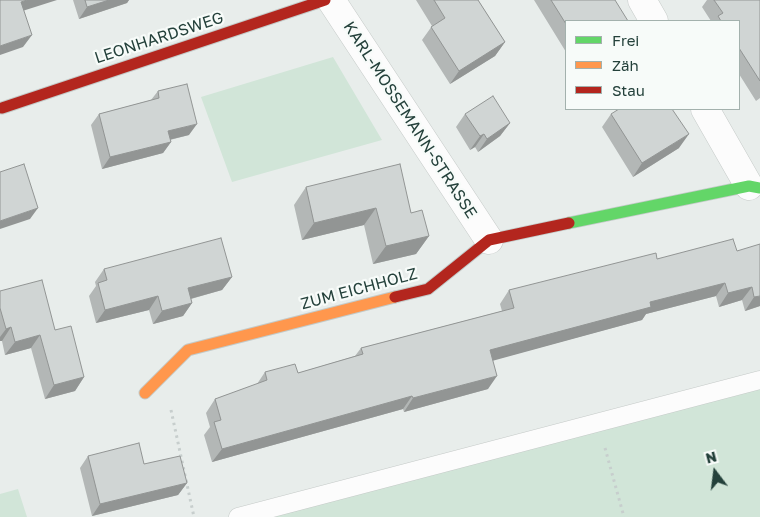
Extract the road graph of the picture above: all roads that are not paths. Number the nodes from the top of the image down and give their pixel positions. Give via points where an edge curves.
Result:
1 (325, 0) edge
2 (331, 0) edge
3 (642, 0) edge
4 (653, 20) edge
5 (2, 108) dead end
6 (706, 110) edge
7 (755, 187) edge
8 (489, 240) junction
9 (760, 380) edge
10 (145, 393) dead end
11 (238, 517) edge

1 - 5 street, LEONHARDSWEG
2 - 8 street, KARL-MOSSEMANN-STRASSE
3 - 4 street
6 - 7 street
7 - 8 street, ZUM EICHHOLZ
8 - 10 street, ZUM EICHHOLZ via 428,288 188,350
9 - 11 lane

